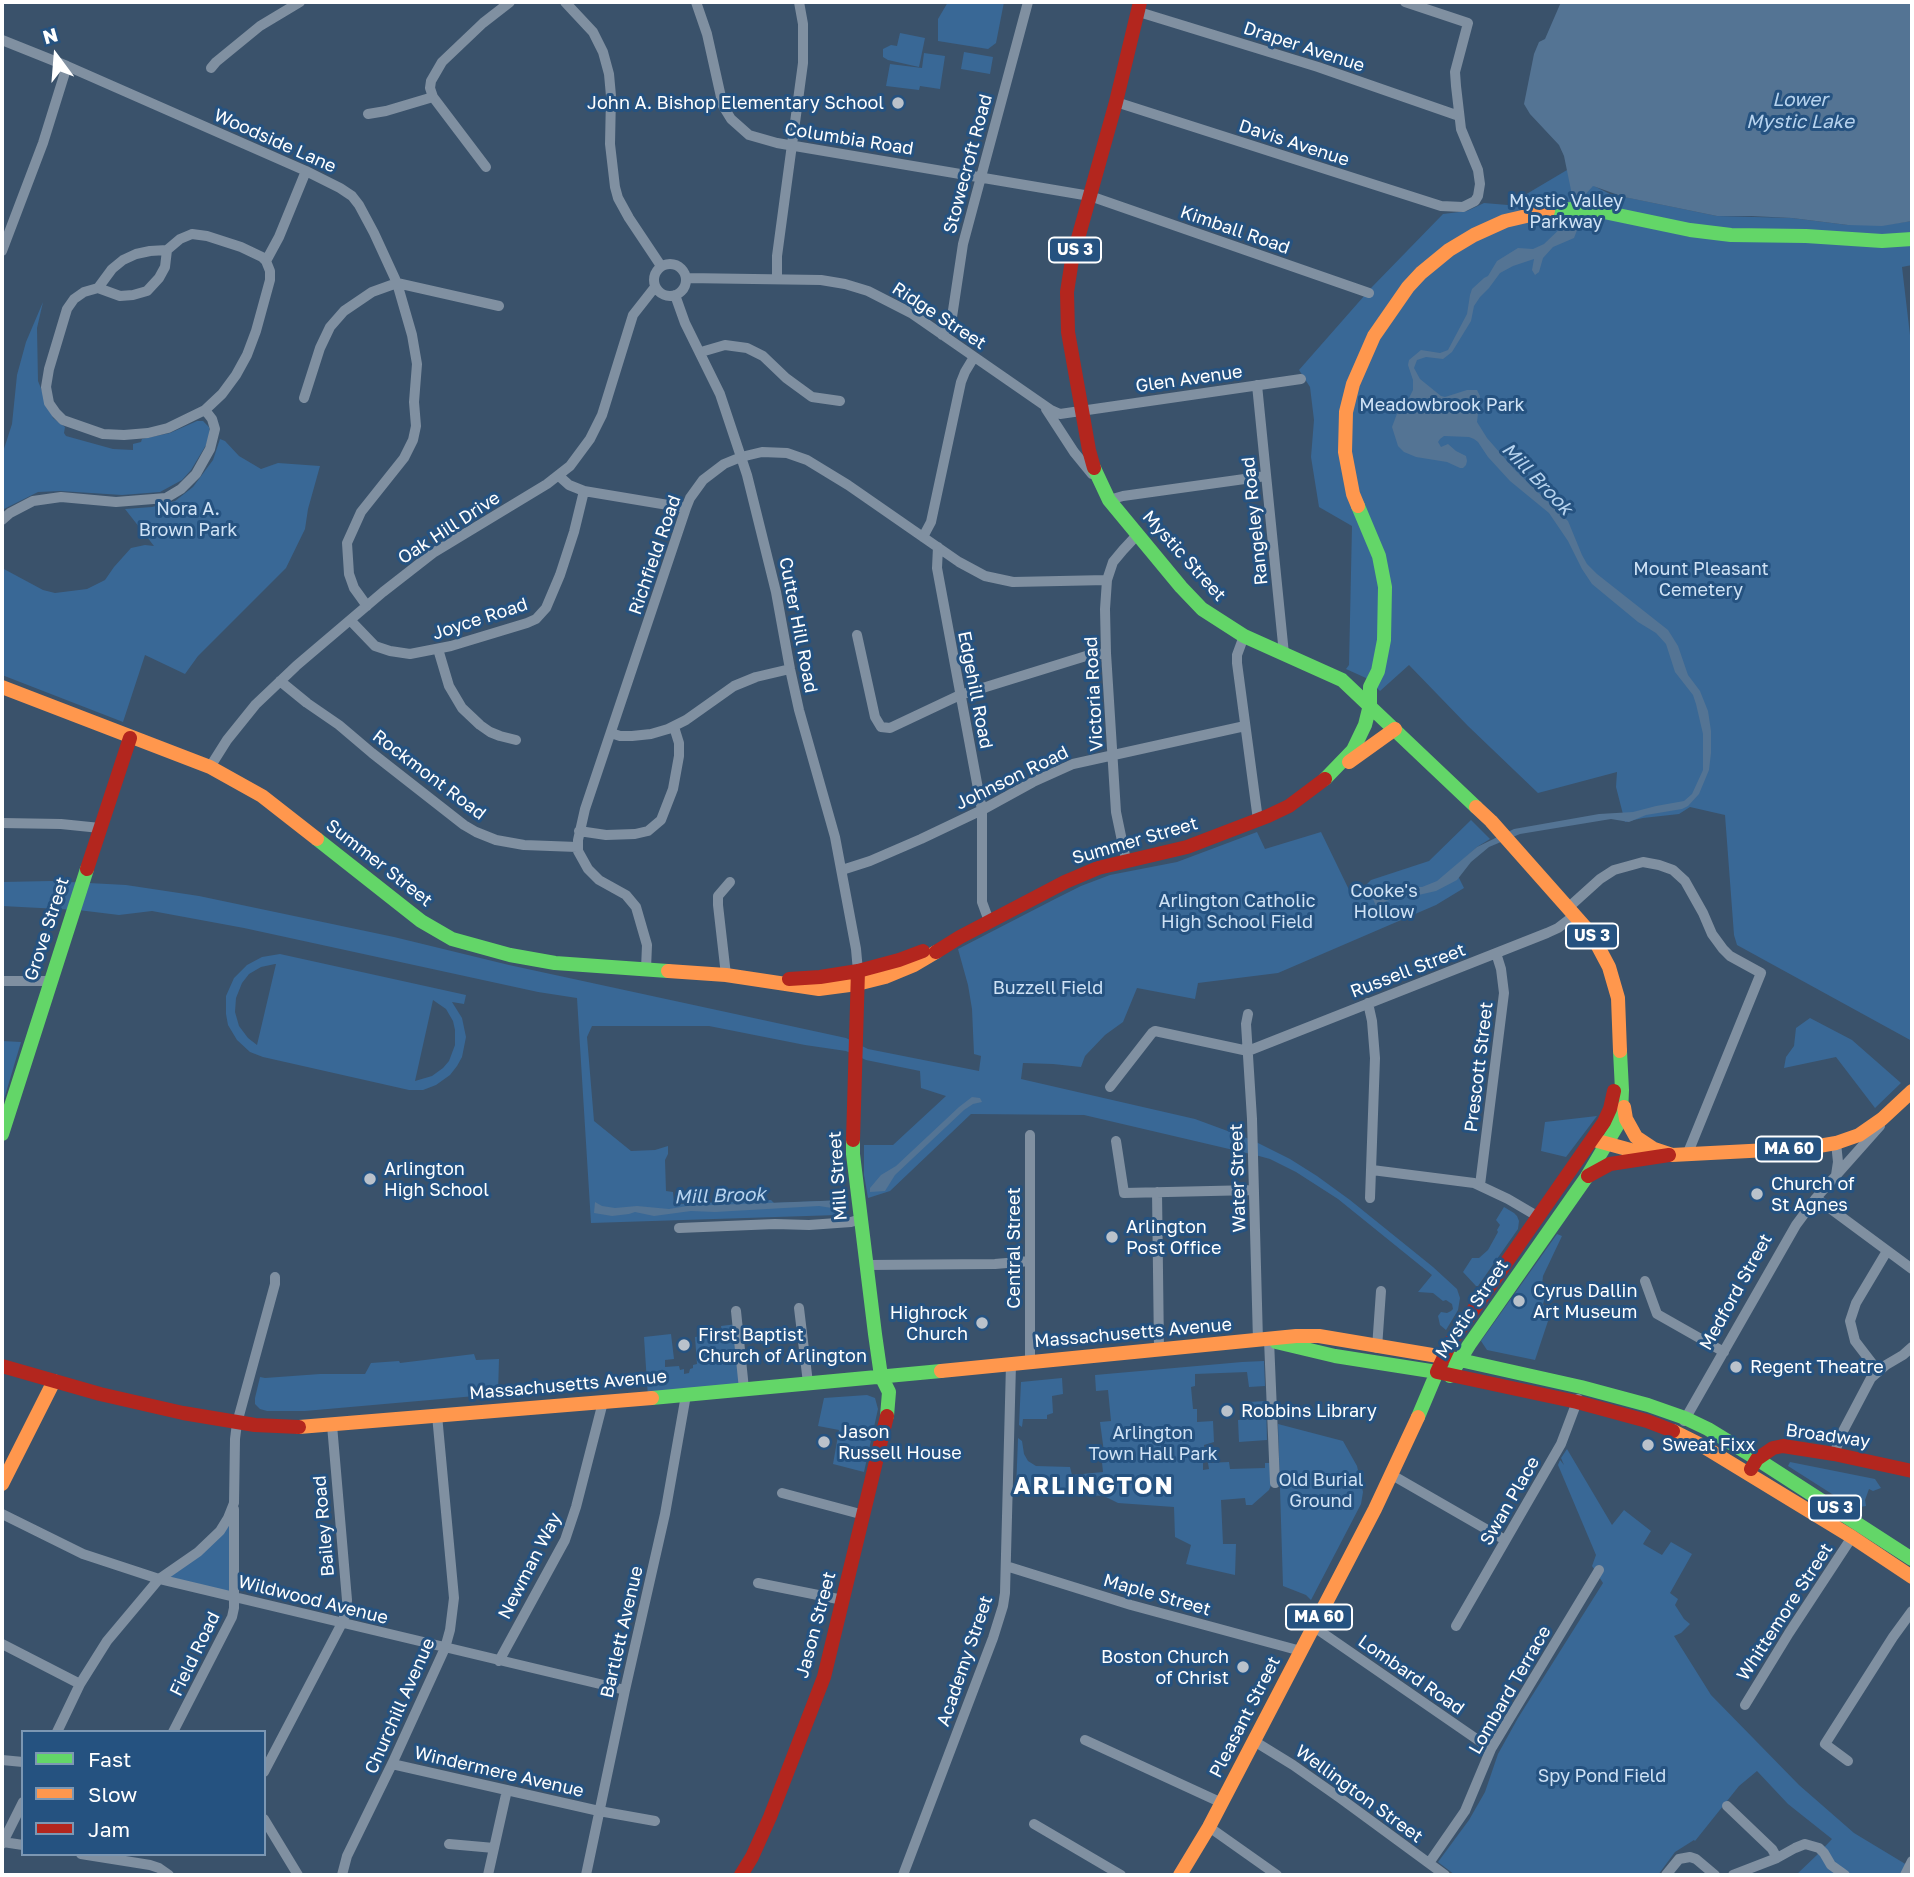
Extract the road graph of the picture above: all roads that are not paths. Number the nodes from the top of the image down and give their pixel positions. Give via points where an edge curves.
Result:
1 (300, 2) edge
2 (510, 2) edge
3 (565, 2) edge
4 (696, 2) edge
5 (799, 2) edge
6 (1028, 2) edge
7 (1405, 2) edge
8 (1139, 7) edge
9 (2, 40) edge
10 (67, 66) junction
11 (211, 68) dead end
12 (433, 97) junction
13 (1116, 102) junction
14 (368, 114) dead end
15 (1459, 116) junction
16 (792, 145) junction
17 (486, 167) dead end
18 (306, 171) junction
19 (980, 177) junction
20 (1090, 196) junction
21 (4, 237) edge
22 (1912, 239) edge
23 (167, 250) junction
24 (2, 251) edge
25 (266, 261) junction
26 (661, 266) junction
27 (686, 278) junction
28 (777, 279) junction
29 (397, 283) junction
30 (655, 287) junction
31 (98, 288) junction
32 (1369, 293) dead end
33 (675, 295) junction
34 (499, 306) dead end
35 (942, 335) junction
36 (701, 352) junction
37 (974, 357) junction
38 (1301, 379) dead end
39 (1258, 385) junction
40 (304, 398) dead end
41 (840, 401) dead end
42 (1039, 401) junction
43 (205, 410) junction
44 (1081, 411) junction
45 (741, 457) junction
46 (559, 476) junction
47 (1266, 476) junction
48 (1100, 483) junction
49 (584, 491) junction
50 (1109, 500) junction
51 (686, 508) junction
52 (2, 520) edge
53 (1137, 535) junction
54 (923, 537) junction
55 (938, 547) junction
56 (1107, 580) junction
57 (367, 606) junction
58 (350, 620) junction
59 (857, 635) dead end
60 (1244, 636) junction
61 (438, 649) junction
62 (1106, 653) junction
63 (1284, 654) junction
64 (790, 669) junction
65 (280, 681) junction
66 (2, 687) edge
67 (960, 695) junction
68 (1370, 705) junction
69 (1245, 726) junction
70 (674, 727) junction
71 (1395, 729) junction
72 (611, 733) junction
73 (130, 738) junction
74 (516, 740) dead end
75 (1113, 755) junction
76 (210, 767) junction
77 (1320, 783) junction
78 (982, 810) junction
79 (1258, 820) junction
80 (2, 823) edge
81 (100, 828) junction
82 (579, 831) junction
83 (577, 847) junction
84 (1126, 860) junction
85 (842, 870) junction
86 (730, 882) dead end
87 (1572, 911) junction
88 (989, 921) junction
89 (1496, 953) junction
90 (646, 969) junction
91 (726, 975) junction
92 (858, 978) junction
93 (2, 981) edge
94 (50, 981) junction
95 (1368, 1003) junction
96 (1248, 1014) dead end
97 (1248, 1051) junction
98 (1620, 1053) junction
99 (1110, 1087) dead end
100 (1622, 1090) junction
101 (1912, 1091) edge
102 (1896, 1107) junction
103 (2, 1134) edge
104 (1030, 1135) dead end
105 (1116, 1141) dead end
106 (1599, 1142) junction
107 (1836, 1143) junction
108 (1679, 1155) junction
109 (1372, 1170) junction
110 (1836, 1175) junction
111 (1586, 1178) junction
112 (1480, 1185) junction
113 (1254, 1189) junction
114 (1157, 1192) junction
115 (1370, 1198) dead end
116 (1816, 1198) junction
117 (1537, 1216) junction
118 (860, 1219) junction
119 (1554, 1223) junction
120 (679, 1227) dead end
121 (1888, 1251) junction
122 (1030, 1261) junction
123 (867, 1265) junction
124 (1912, 1269) edge
125 (275, 1277) dead end
126 (1645, 1281) dead end
127 (1381, 1291) dead end
128 (799, 1308) dead end
129 (736, 1311) dead end
130 (1264, 1341) junction
131 (1377, 1345) junction
132 (1912, 1348) edge
133 (1159, 1350) junction
134 (1724, 1352) junction
135 (1335, 1356) junction
136 (1444, 1357) junction
137 (1459, 1360) junction
138 (1030, 1362) junction
139 (1011, 1364) junction
140 (2, 1366) edge
141 (1878, 1371) junction
142 (881, 1376) junction
143 (1440, 1378) junction
144 (54, 1381) junction
145 (808, 1382) junction
146 (1581, 1387) junction
147 (744, 1389) junction
148 (686, 1395) junction
149 (604, 1402) junction
150 (1577, 1402) junction
151 (437, 1415) junction
152 (1685, 1418) junction
153 (237, 1423) junction
154 (332, 1425) junction
155 (1677, 1433) junction
156 (1834, 1454) junction
157 (1757, 1459) junction
158 (1912, 1471) edge
159 (1748, 1474) junction
160 (1392, 1475) junction
161 (1275, 1483) dead end
162 (2, 1484) edge
163 (782, 1493) dead end
164 (234, 1503) junction
165 (2, 1514) edge
166 (864, 1515) junction
167 (1852, 1537) junction
168 (1505, 1540) junction
169 (1912, 1559) edge
170 (1006, 1566) junction
171 (1599, 1570) dead end
172 (1912, 1577) edge
173 (159, 1579) junction
174 (758, 1583) dead end
175 (235, 1597) junction
176 (844, 1600) junction
177 (1912, 1611) edge
178 (342, 1623) junction
179 (1456, 1626) dead end
180 (1314, 1627) junction
181 (2, 1644) edge
182 (445, 1648) junction
183 (1301, 1651) junction
184 (499, 1661) junction
185 (80, 1684) junction
186 (625, 1690) junction
187 (1745, 1705) dead end
188 (58, 1730) edge
189 (174, 1730) edge
190 (1084, 1740) dead end
191 (1254, 1741) junction
192 (1491, 1749) junction
193 (2, 1760) edge
194 (1848, 1761) dead end
195 (21, 1762) edge
196 (392, 1764) junction
197 (266, 1768) edge
198 (507, 1790) junction
199 (1222, 1803) junction
200 (21, 1805) edge
201 (1727, 1806) dead end
202 (599, 1811) junction
203 (655, 1821) dead end
204 (266, 1822) edge
205 (1034, 1824) dead end
206 (1209, 1827) junction
207 (2, 1843) edge
208 (449, 1844) dead end
209 (21, 1845) edge
210 (494, 1848) junction
211 (92, 1856) edge
212 (1777, 1858) junction
213 (1912, 1861) edge
214 (1429, 1863) junction
215 (169, 1875) edge
216 (298, 1875) edge
217 (342, 1875) edge
218 (488, 1875) edge
219 (586, 1875) edge
220 (741, 1875) edge
221 (903, 1875) edge
222 (1121, 1875) edge
223 (1180, 1875) edge
224 (1277, 1875) edge
225 (1445, 1875) edge
226 (1666, 1875) edge
227 (1715, 1875) edge
228 (1733, 1875) edge
229 (1845, 1875) edge
230 (1905, 1875) edge

1 - 11 street via 260,26
2 - 12 street via 437,68 430,85
3 - 26 street via 593,32 603,52 610,85 615,187 629,218
4 - 16 street, Columbia Road via 727,115 749,135
5 - 16 street via 803,63
6 - 19 street, Stowecroft Road
7 - 15 street via 1468,23 1455,72
8 - 13 main road, Mystic Street / US 3
8 - 15 street, Draper Avenue
9 - 10 street, Woodside Lane
10 - 18 street, Woodside Lane
10 - 21 street via 43,143
12 - 14 street
12 - 17 street
13 - 15 street, Davis Avenue via 1448,208 1470,204 1478,196 1480,184
13 - 20 main road, Mystic Street / US 3
16 - 19 street, Columbia Road
16 - 28 street
18 - 25 street
18 - 29 street, Woodside Lane via 356,201
19 - 20 street, Columbia Road
19 - 35 street, Stowecroft Road via 963,244 952,317
20 - 32 street, Kimball Road
20 - 44 main road, Mystic Street / US 3 via 1072,260 1066,304
21 - 24 street
22 - 68 main road via 1882,242 1720,234 1587,209 1564,209 1493,226 1436,260 1396,302 1374,336 1353,384 1345,425 1353,494 1379,556 1385,587 1384,640 1370,687
23 - 25 street via 192,234 241,247
23 - 31 street via 123,260
23 - 31 street via 165,267 147,290 120,296
25 - 43 street via 270,280 247,355 222,394
26 - 27 street via 677,265
26 - 30 street
27 - 28 street, Ridge Street
27 - 33 street via 684,288
28 - 35 street, Ridge Street via 857,287 911,313
29 - 34 street
29 - 40 street via 363,297 335,320
29 - 57 street, Woodside Lane via 416,355 416,426 409,450 371,497 346,542 351,581
30 - 33 street via 662,294
30 - 46 street, Oak Hill Drive via 633,315 593,433
31 - 43 street via 83,292 66,309 46,387 56,413 63,420 103,434 124,435 168,428
33 - 36 street, Cutter Hill Road
35 - 37 street, Ridge Street
36 - 41 street via 726,345 747,348 812,397
36 - 45 street, Cutter Hill Road
37 - 42 street, Ridge Street
37 - 54 street via 961,382 931,522
38 - 39 street, Glen Avenue
39 - 44 street, Glen Avenue
39 - 47 street, Rangeley Road
42 - 44 street, Ridge Street via 1058,413
42 - 48 street, Ridge Street
43 - 52 street via 215,429 211,449 197,474 166,498 116,502 61,497 33,501
44 - 48 main road, Mystic Street / US 3
45 - 51 street, Richfield Road via 703,480
45 - 54 street, Richfield Road via 775,452 807,460
45 - 64 street, Cutter Hill Road via 776,592
46 - 49 street
46 - 57 street, Oak Hill Drive via 433,554
47 - 50 street
47 - 63 street, Rangeley Road
48 - 50 main road, Mystic Street / US 3
49 - 51 street
49 - 61 street, Joyce Road via 560,575 541,615
50 - 53 main road, Mystic Street / US 3
51 - 72 street, Richfield Road
53 - 56 street, Victoria Road via 1113,562
53 - 60 main road, Mystic Street / US 3 via 1202,609
54 - 55 street, Richfield Road
55 - 56 street, Richfield Road via 968,568 1002,581
55 - 67 street, Edgehill Road via 937,568
56 - 62 street, Victoria Road
57 - 58 street, Oak Hill Drive
58 - 61 street, Joyce Road via 384,650 410,654
58 - 65 street, Oak Hill Drive
59 - 67 street via 881,727 890,728
60 - 63 main road, Mystic Street / US 3
60 - 69 street via 1237,661
61 - 74 street via 449,686 462,708 490,732
62 - 67 street
62 - 75 street, Victoria Road
63 - 68 main road, Mystic Street / US 3 via 1342,680
64 - 70 street via 734,685
64 - 85 street, Cutter Hill Road
65 - 76 street, Oak Hill Drive via 256,704
65 - 83 street, Rockmont Road via 476,832 524,845
66 - 73 main road, Summer Street
67 - 78 street, Edgehill Road
68 - 71 main road, Mystic Street / US 3
68 - 77 main road, Summer Street via 1359,741
69 - 75 street, Johnson Road
69 - 79 street
70 - 72 street via 645,735
70 - 82 street via 679,756 662,820 635,834
71 - 77 main road, Summer Street
71 - 87 main road, Mystic Street / US 3 via 1500,831
72 - 82 street, Richfield Road
73 - 76 main road, Summer Street
73 - 81 main road, Grove Street
75 - 78 street, Johnson Road via 1065,767
75 - 84 street, Victoria Road via 1116,812
76 - 90 main road, Summer Street via 262,796 409,913 452,939 537,961
77 - 79 main road, Summer Street via 1289,806
78 - 85 street, Johnson Road
78 - 88 street, Edgehill Road via 982,902
79 - 84 main road, Summer Street via 1187,847
80 - 81 street
81 - 94 main road, Grove Street
82 - 83 street, Richfield Road
83 - 90 street via 599,880 634,902 647,945
84 - 88 main road, Summer Street via 1075,878
85 - 92 street, Cutter Hill Road
86 - 91 street via 718,897
87 - 89 street, Russell Street via 1558,928
87 - 98 main road, Mystic Street / US 3 via 1609,967 1620,1010
87 - 108 street, Russell Street via 1614,870 1643,862 1659,864 1685,881 1723,949 1761,973
88 - 92 main road, Summer Street
89 - 95 street, Russell Street
89 - 112 street, Prescott Street via 1504,993
90 - 91 main road, Summer Street
91 - 92 main road, Summer Street via 760,980
92 - 118 main road, Mill Street via 853,1154
93 - 94 street
94 - 103 main road, Grove Street
95 - 97 street, Russell Street
95 - 109 street via 1375,1049
96 - 97 street, Water Street
97 - 99 street via 1155,1031
97 - 113 street, Water Street
98 - 100 main road, Mystic Street / US 3
98 - 106 main road, Mystic Street / US 3
100 - 106 main road, Mystic Street / US 3 via 1619,1120
100 - 108 main road via 1626,1119 1634,1134 1643,1143
101 - 102 main road, Medford Street / MA 60
102 - 107 main road, MA 60 via 1859,1135
102 - 110 street, Medford Street
104 - 122 street, Central Street
105 - 114 street via 1124,1193
106 - 108 main road, MA 60
106 - 111 main road, Mystic Street / US 3
106 - 117 main road, Mystic Street / US 3
107 - 108 main road, MA 60
107 - 110 street
108 - 111 main road, MA 60 via 1605,1165
109 - 112 street
109 - 115 street
110 - 116 street, Medford Street
111 - 119 main road, Mystic Street / US 3
112 - 117 street
113 - 114 street
113 - 130 street, Water Street
114 - 133 street
116 - 121 street
116 - 134 street, Medford Street
117 - 119 main road
117 - 136 main road, Mystic Street / US 3
118 - 120 street
118 - 123 main road, Mill Street
119 - 137 main road, Mystic Street / US 3
121 - 124 street
121 - 141 street via 1850,1321 1854,1341
122 - 123 street
122 - 138 street, Central Street
123 - 142 main road, Mill Street
125 - 153 street, Field Road
126 - 134 street via 1657,1314
127 - 131 street
128 - 145 street
129 - 147 street
130 - 131 main road, Massachusetts Avenue via 1319,1336
130 - 133 main road, Massachusetts Avenue
130 - 135 main road, Massachusetts Avenue
130 - 161 street, Water Street
131 - 135 street via 1372,1355
131 - 136 main road, Massachusetts Avenue
132 - 141 street
133 - 138 main road, Massachusetts Avenue
134 - 152 street, Medford Street
135 - 143 main road, Massachusetts Avenue
136 - 137 main road, Massachusetts Avenue
136 - 143 main road, Mystic Street / US 3
137 - 143 main road, Mystic Street / US 3
137 - 146 main road, Massachusetts Avenue / US 3
138 - 139 main road, Massachusetts Avenue
139 - 142 main road, Massachusetts Avenue
139 - 170 street, Academy Street
140 - 144 main road, Massachusetts Avenue
141 - 156 street
142 - 145 main road, Massachusetts Avenue
142 - 166 main road, Jason Street via 889,1392 887,1416
143 - 150 main road, Massachusetts Avenue / US 3
143 - 160 main road, Pleasant Street / MA 60
144 - 153 main road, Massachusetts Avenue
144 - 162 main road
145 - 147 main road, Massachusetts Avenue
146 - 150 street, Swan Place
146 - 152 main road, Massachusetts Avenue / US 3
147 - 148 main road, Massachusetts Avenue
148 - 149 main road, Massachusetts Avenue
148 - 186 street, Bartlett Avenue
149 - 151 main road, Massachusetts Avenue
149 - 184 street, Newman Way via 565,1540
150 - 155 main road, Massachusetts Avenue / US 3
150 - 168 street, Swan Place via 1561,1444
151 - 154 main road, Massachusetts Avenue
151 - 182 street, Churchill Avenue via 454,1598
152 - 155 street, Medford Street
152 - 157 main road, Massachusetts Avenue / US 3
153 - 154 main road, Massachusetts Avenue
153 - 164 street, Field Road
154 - 178 street, Bailey Road via 347,1600
155 - 159 main road, Massachusetts Avenue / US 3
156 - 157 main road, Broadway via 1778,1446
156 - 158 main road, Broadway
157 - 159 main road
157 - 169 main road, Massachusetts Avenue / US 3
159 - 167 main road, Massachusetts Avenue / US 3
160 - 168 street
160 - 180 main road, Pleasant Street / MA 60
163 - 166 street
164 - 173 street via 209,1543
164 - 175 street, Field Road
165 - 173 street, Wildwood Avenue via 83,1554
166 - 176 main road, Jason Street
167 - 172 main road, Massachusetts Avenue / US 3
167 - 187 street, Whittemore Street
168 - 179 street, Swan Place
170 - 183 street, Maple Street
170 - 221 street, Academy Street via 999,1622
171 - 192 street, Lombard Terrace
173 - 175 street, Wildwood Avenue
173 - 185 street via 107,1641
174 - 176 street
175 - 178 street, Wildwood Avenue
175 - 189 street, Field Road via 232,1617
176 - 220 main road, Jason Street via 824,1677 770,1817
177 - 194 street via 1825,1744
178 - 182 street, Wildwood Avenue
178 - 197 street, Bailey Road
180 - 183 main road, Pleasant Street / MA 60
180 - 192 street, Lombard Road
181 - 185 street
182 - 184 street, Wildwood Avenue
182 - 196 street, Churchill Avenue
183 - 191 main road, Pleasant Street / MA 60
184 - 186 street, Wildwood Avenue
185 - 188 street
186 - 202 street, Bartlett Avenue
190 - 199 street
191 - 199 main road, Pleasant Street / MA 60
191 - 214 street, Wellington Street
192 - 214 street, Lombard Terrace via 1465,1811
193 - 195 street
196 - 198 street, Windermere Avenue
196 - 217 street, Churchill Avenue
198 - 202 street, Windermere Avenue
198 - 210 street
199 - 206 main road, Pleasant Street / MA 60
200 - 207 street
201 - 212 street
202 - 203 street, Windermere Avenue
202 - 219 street, Bartlett Avenue
204 - 216 street
205 - 222 street
206 - 223 main road, Pleasant Street / MA 60
206 - 224 street
207 - 209 street
208 - 210 street
210 - 218 street
211 - 215 street via 159,1868
212 - 228 street
212 - 229 street via 1798,1846 1812,1845
213 - 230 street
214 - 225 street, Wellington Street
226 - 227 street via 1679,1859 1689,1857

